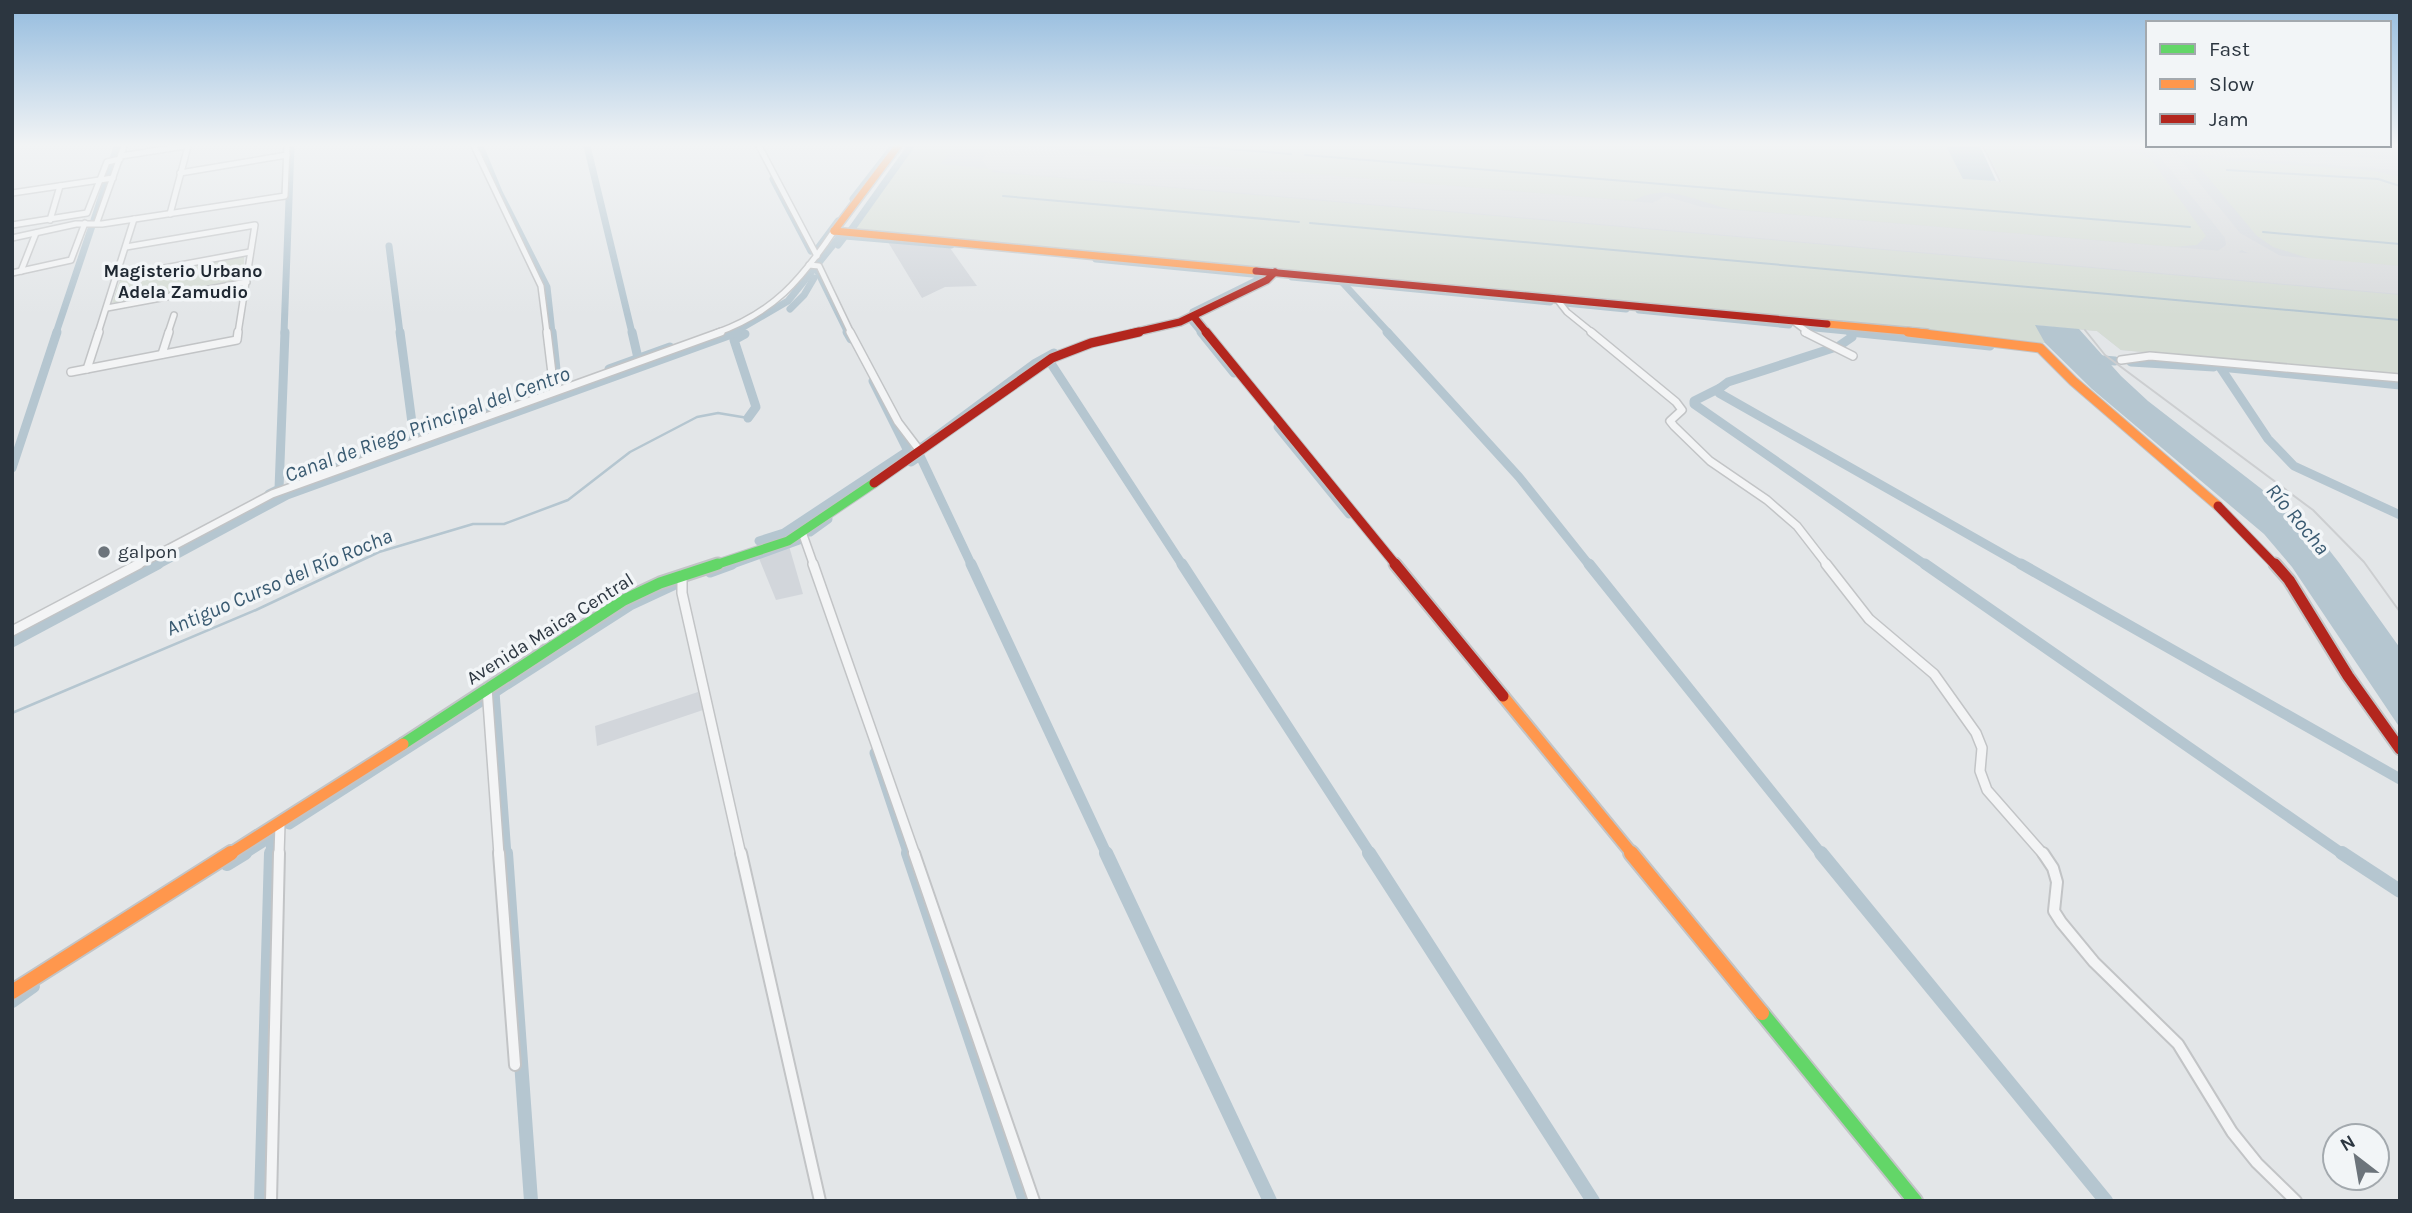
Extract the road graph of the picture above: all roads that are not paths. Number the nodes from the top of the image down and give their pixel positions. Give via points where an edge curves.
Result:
1 (54, 203) edge
2 (91, 203) edge
3 (104, 203) edge
4 (173, 203) edge
5 (243, 203) edge
6 (501, 203) edge
7 (789, 203) edge
8 (859, 203) edge
9 (170, 214) junction
10 (48, 219) junction
11 (134, 219) junction
12 (97, 222) junction
13 (85, 223) junction
14 (12, 225) edge
15 (66, 226) junction
16 (840, 231) junction
17 (36, 233) junction
18 (12, 238) edge
19 (126, 247) junction
20 (250, 252) junction
21 (817, 256) junction
22 (812, 265) junction
23 (21, 271) junction
24 (1275, 272) junction
25 (12, 273) edge
26 (116, 277) junction
27 (247, 282) junction
28 (1556, 298) junction
29 (107, 308) junction
30 (174, 315) dead end
31 (1194, 317) junction
32 (1793, 321) junction
33 (162, 354) junction
34 (1853, 356) dead end
35 (2121, 360) dead end
36 (87, 369) junction
37 (71, 372) dead end
38 (2400, 378) edge
39 (554, 390) junction
40 (920, 451) junction
41 (802, 531) junction
42 (682, 575) junction
43 (12, 631) edge
44 (487, 688) junction
45 (2400, 749) edge
46 (280, 824) junction
47 (12, 992) edge
48 (515, 1065) dead end
49 (271, 1201) edge
50 (820, 1201) edge
51 (1034, 1201) edge
52 (1915, 1201) edge
53 (2296, 1201) edge

1 - 10 street
2 - 10 street via 87,213
3 - 12 street
4 - 9 street
5 - 9 street
6 - 39 street via 541,286
7 - 21 street
8 - 16 street
9 - 11 street
10 - 14 street
10 - 15 street
11 - 12 street
11 - 19 street
12 - 13 street
13 - 15 street
13 - 23 street via 71,260
15 - 17 street
16 - 21 street
16 - 24 street
17 - 18 street
17 - 23 street
19 - 20 street via 256,225
19 - 26 street
20 - 26 street
20 - 27 street
21 - 22 street
22 - 39 street via 780,300 745,323
22 - 40 street via 909,443
23 - 25 street
24 - 28 street
24 - 31 street, Avenida Maica Central
26 - 29 street
27 - 29 street
27 - 33 street via 237,340
28 - 32 street
28 - 53 street via 1676,401 1682,410 1670,421 1674,426 1710,461 1791,520 1869,619 1934,674 1979,740 1982,781 1987,790 2053,868 2057,882 2054,911 2061,922 2094,962 2178,1044 2232,1132
29 - 36 street
30 - 33 street
31 - 40 street, Avenida Maica Central via 1091,343 1052,358
31 - 52 street
32 - 34 street
32 - 45 street via 2040,348 2221,508 2274,561
33 - 36 street
35 - 38 street via 2150,356
36 - 37 street
39 - 43 street via 272,494
40 - 41 street, Avenida Maica Central
41 - 42 street, Avenida Maica Central via 774,546
41 - 51 street
42 - 44 street, Avenida Maica Central via 625,600
42 - 50 street via 682,593
44 - 46 street, Avenida Maica Central
44 - 48 street
46 - 47 street, Avenida Maica Central
46 - 49 street

